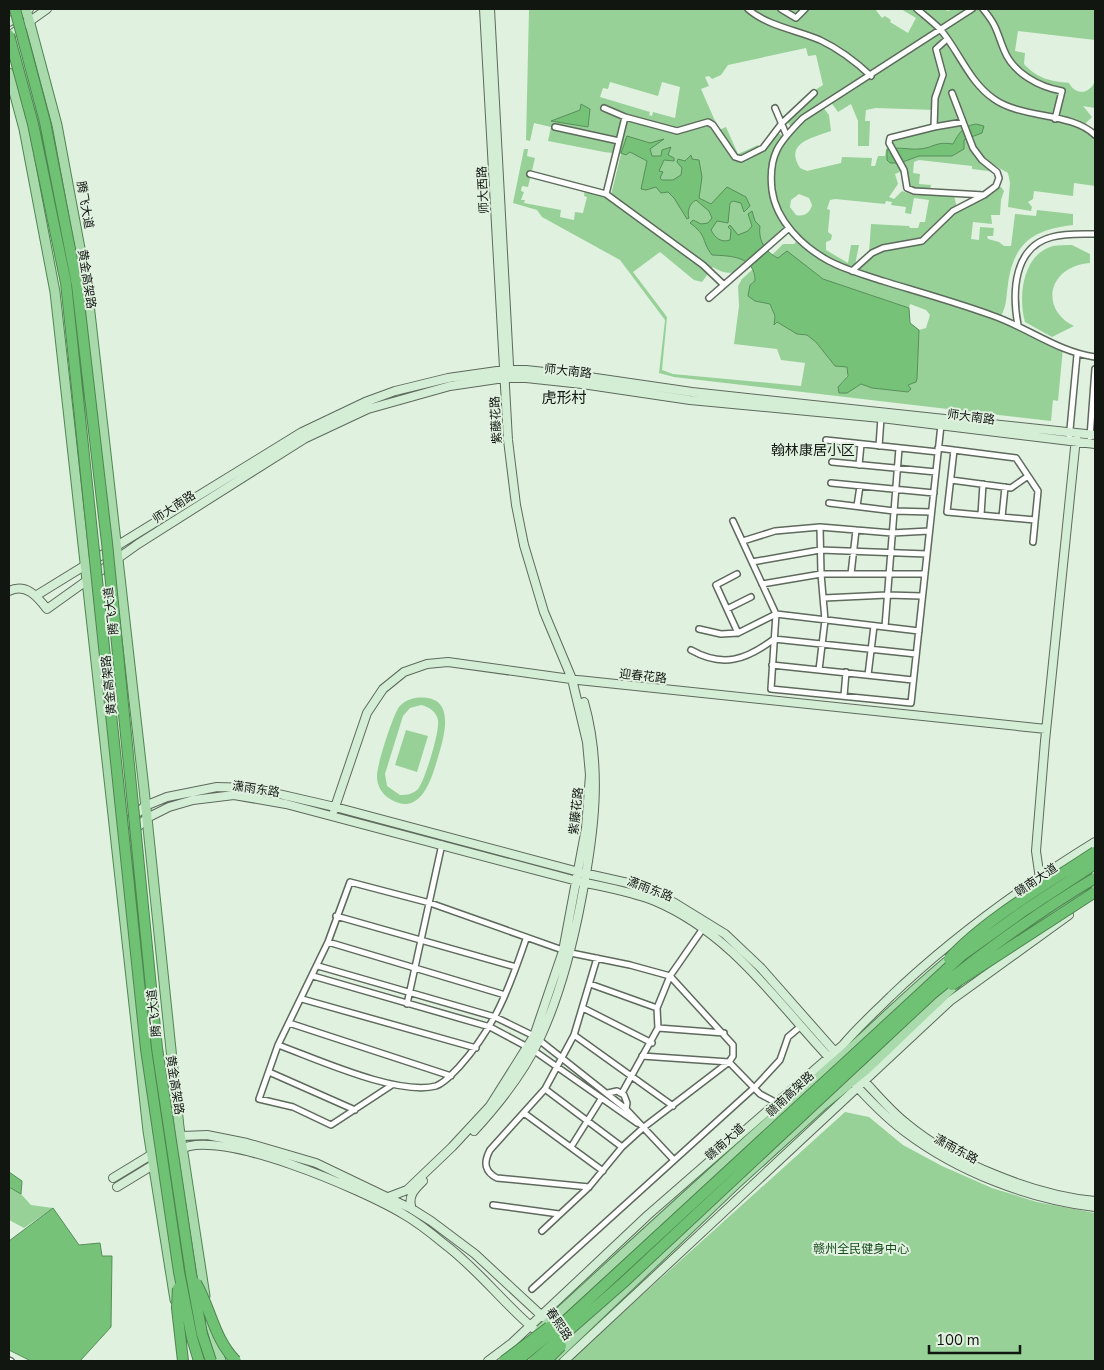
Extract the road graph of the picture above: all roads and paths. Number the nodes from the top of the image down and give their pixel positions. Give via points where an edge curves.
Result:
1 (15, 9) edge
2 (27, 9) edge
3 (47, 9) edge
4 (484, 9) edge
5 (490, 9) edge
6 (748, 9) edge
7 (781, 9) edge
8 (806, 9) edge
9 (917, 9) edge
10 (972, 9) edge
11 (983, 9) edge
12 (29, 21) junction
13 (9, 22) edge
14 (940, 29) junction
15 (9, 36) edge
16 (947, 39) junction
17 (9, 73) edge
18 (871, 76) junction
19 (814, 93) dead end
20 (952, 94) dead end
21 (604, 108) dead end
22 (775, 108) dead end
23 (625, 117) junction
24 (1055, 119) junction
25 (963, 122) junction
26 (782, 123) junction
27 (555, 127) dead end
28 (934, 127) junction
29 (786, 134) junction
30 (1095, 135) edge
31 (619, 141) junction
32 (530, 174) dead end
33 (606, 194) junction
34 (984, 195) junction
35 (789, 228) junction
36 (1095, 234) edge
37 (852, 271) junction
38 (724, 285) junction
39 (710, 298) dead end
40 (1018, 325) junction
41 (1077, 355) junction
42 (1095, 357) edge
43 (1095, 369) edge
44 (507, 374) junction
45 (881, 418) junction
46 (941, 425) junction
47 (1072, 437) junction
48 (1093, 439) edge
49 (826, 440) dead end
50 (861, 444) junction
51 (879, 446) junction
52 (899, 448) junction
53 (938, 450) junction
54 (954, 450) junction
55 (832, 462) dead end
56 (859, 464) junction
57 (898, 468) junction
58 (936, 472) junction
59 (1028, 476) junction
60 (951, 480) junction
61 (831, 483) dead end
62 (983, 484) junction
63 (860, 486) junction
64 (1005, 487) junction
65 (896, 490) junction
66 (934, 494) junction
67 (829, 503) dead end
68 (857, 506) junction
69 (894, 511) junction
70 (932, 512) junction
71 (981, 515) junction
72 (1002, 517) junction
73 (1035, 520) junction
74 (733, 521) dead end
75 (820, 527) junction
76 (856, 530) junction
77 (929, 532) junction
78 (892, 533) junction
79 (742, 542) junction
80 (1033, 542) dead end
81 (116, 545) junction
82 (820, 550) junction
83 (854, 551) junction
84 (890, 552) junction
85 (927, 554) junction
86 (117, 559) junction
87 (752, 562) junction
88 (86, 564) junction
89 (889, 573) junction
90 (737, 574) dead end
91 (820, 574) junction
92 (851, 574) junction
93 (925, 574) junction
94 (88, 581) junction
95 (762, 584) junction
96 (9, 591) edge
97 (37, 595) junction
98 (887, 595) junction
99 (922, 596) junction
100 (751, 597) dead end
101 (824, 598) junction
102 (727, 609) junction
103 (776, 614) junction
104 (825, 620) junction
105 (874, 626) junction
106 (885, 627) junction
107 (699, 629) dead end
108 (918, 631) junction
109 (738, 633) junction
110 (774, 639) junction
111 (822, 644) junction
112 (691, 650) dead end
113 (871, 650) junction
114 (916, 654) junction
115 (772, 664) junction
116 (819, 670) junction
117 (846, 672) junction
118 (868, 675) junction
119 (575, 680) junction
120 (913, 680) junction
121 (844, 696) junction
122 (1046, 729) junction
123 (145, 806) junction
124 (335, 806) junction
125 (333, 816) junction
126 (147, 818) junction
127 (116, 832) junction
128 (1095, 842) edge
129 (442, 844) junction
130 (117, 847) junction
131 (1095, 852) edge
132 (1095, 857) edge
133 (1095, 864) edge
134 (582, 873) junction
135 (1040, 876) junction
136 (1095, 878) edge
137 (581, 882) junction
138 (1095, 885) edge
139 (1041, 891) junction
140 (1095, 892) edge
141 (1095, 898) edge
142 (430, 903) junction
143 (336, 916) junction
144 (705, 925) junction
145 (422, 939) junction
146 (526, 939) junction
147 (328, 942) junction
148 (567, 952) junction
149 (597, 958) junction
150 (318, 966) junction
151 (415, 967) junction
152 (516, 968) junction
153 (313, 976) junction
154 (670, 976) junction
155 (590, 984) junction
156 (410, 994) junction
157 (505, 995) junction
158 (302, 999) junction
159 (920, 999) junction
160 (407, 1004) junction
161 (583, 1008) junction
162 (657, 1008) junction
163 (495, 1017) junction
164 (289, 1023) junction
165 (801, 1026) junction
166 (490, 1027) junction
167 (658, 1028) junction
168 (724, 1034) junction
169 (574, 1036) junction
170 (537, 1038) junction
171 (652, 1042) junction
172 (278, 1045) junction
173 (476, 1048) junction
174 (530, 1048) junction
175 (562, 1056) junction
176 (642, 1056) junction
177 (834, 1058) junction
178 (729, 1062) junction
179 (556, 1065) junction
180 (269, 1072) junction
181 (451, 1076) junction
182 (632, 1076) junction
183 (858, 1081) junction
184 (392, 1086) junction
185 (754, 1088) junction
186 (545, 1089) junction
187 (608, 1093) junction
188 (622, 1093) junction
189 (601, 1098) junction
190 (776, 1103) junction
191 (673, 1106) junction
192 (626, 1108) junction
193 (355, 1110) junction
194 (524, 1113) junction
195 (588, 1123) junction
196 (644, 1127) junction
197 (180, 1137) junction
198 (571, 1147) junction
199 (622, 1147) junction
200 (182, 1148) junction
201 (152, 1155) junction
202 (673, 1159) junction
203 (153, 1166) junction
204 (604, 1171) junction
205 (114, 1178) dead end
206 (117, 1187) dead end
207 (589, 1187) junction
208 (386, 1198) junction
209 (1095, 1200) edge
210 (493, 1205) dead end
211 (1095, 1207) edge
212 (412, 1209) junction
213 (559, 1214) junction
214 (542, 1232) dead end
215 (638, 1253) junction
216 (645, 1262) junction
217 (179, 1272) junction
218 (191, 1274) junction
219 (532, 1289) dead end
220 (541, 1314) junction
221 (547, 1323) junction
222 (534, 1329) junction
223 (564, 1357) edge
224 (183, 1361) edge
225 (189, 1361) edge
226 (199, 1361) edge
227 (211, 1361) edge
228 (221, 1361) edge
229 (236, 1361) edge
230 (488, 1361) edge
231 (497, 1361) edge
232 (504, 1361) edge
233 (517, 1361) edge
234 (534, 1361) edge
235 (546, 1361) edge
236 (550, 1361) edge

1 - 218 highway, 黄金高架路, bridge via 45,122 77,285 107,542 157,1048
2 - 12 main road, 腾飞大道
2 - 13 main road
3 - 12 main road
4 - 44 main road, 师大西路
5 - 44 main road, 师大西路
6 - 18 street via 819,40 848,56
7 - 8 street via 796,18
9 - 14 street
10 - 14 street
11 - 24 street via 996,24 1004,52 1021,74 1049,89 1062,91
12 - 15 main road
12 - 81 main road, 腾飞大道 via 57,125 87,286
14 - 16 street
14 - 18 street
15 - 217 highway, 黄金高架路, bridge via 33,124 66,283 146,1049
16 - 24 street via 977,83 996,101
16 - 28 street via 936,49 943,76 935,98
17 - 88 main road, 腾飞大道 via 24,128 56,292
18 - 29 street via 803,118
19 - 26 street
20 - 25 street
21 - 23 street
22 - 26 street
23 - 26 street via 677,131 708,122 735,157 741,159 764,148
23 - 31 street
24 - 30 street via 1074,123
25 - 28 street
25 - 34 street via 973,148 999,178 996,186
26 - 29 street
27 - 31 street
28 - 34 street via 890,138 889,143 904,170 907,188
29 - 35 street via 774,154 770,176 778,211
31 - 33 street
32 - 33 street
33 - 38 street via 703,264
34 - 37 street via 954,211 922,241 872,253
35 - 37 street via 829,261
35 - 38 street
36 - 40 street via 1051,237 1028,250 1018,270 1014,290
37 - 40 street
38 - 39 street
40 - 41 street
41 - 42 street
41 - 47 street
43 - 48 street
44 - 45 main road, 师大南路 via 690,400
44 - 47 main road, 师大南路 via 582,376
44 - 81 main road, 师大南路 via 422,384 341,412 262,455
44 - 86 main road, 师大南路 via 424,392 344,418 267,461
44 - 119 main road, 紫藤花路 via 509,460 521,532 544,612
45 - 46 main road, 师大南路
45 - 51 street
46 - 47 main road, 师大南路
46 - 53 street
47 - 48 main road, 师大南路
47 - 122 main road
49 - 50 street
50 - 51 street
50 - 56 street
51 - 52 street
52 - 53 street
52 - 57 street
53 - 54 street
53 - 58 street
54 - 59 street via 1016,458
54 - 60 street
55 - 56 street
56 - 57 street
57 - 58 street
57 - 65 street
58 - 66 street
59 - 64 street via 1012,488
59 - 73 street via 1038,491
60 - 62 street
60 - 71 street via 947,512
61 - 63 street
62 - 64 street
62 - 71 street
63 - 65 street
63 - 68 street
64 - 72 street
65 - 66 street
65 - 69 street
66 - 70 street
67 - 68 street
68 - 69 street
69 - 70 street
69 - 78 street
70 - 77 street
71 - 72 street
72 - 73 street
73 - 80 street
74 - 79 street
75 - 76 street
75 - 79 street via 774,531
75 - 82 street
76 - 78 street
76 - 83 street
77 - 78 street
77 - 85 street
78 - 84 street
79 - 87 street
81 - 86 main road, 腾飞大道
81 - 88 main road, 师大南路
82 - 83 street
82 - 87 street
82 - 91 street
83 - 84 street
83 - 92 street
84 - 85 street
84 - 89 street
85 - 93 street
86 - 94 main road, 师大南路
86 - 123 main road, 腾飞大道
87 - 95 street
88 - 94 main road, 腾飞大道
88 - 97 main road, 师大南路
89 - 92 street
89 - 93 street
89 - 98 street
90 - 102 street via 716,585
91 - 92 street
91 - 95 street
91 - 101 street
93 - 99 street
94 - 97 main road, 师大南路 via 47,609
94 - 127 main road, 腾飞大道
95 - 103 street
96 - 97 main road via 24,588
98 - 99 street
98 - 101 street
98 - 106 street
99 - 108 street
100 - 102 street
101 - 104 street
102 - 109 street
103 - 104 street
103 - 109 street
103 - 110 street
104 - 105 street
104 - 111 street
105 - 106 street
105 - 113 street
106 - 108 street
107 - 109 street via 721,634
108 - 114 street
110 - 111 street
110 - 112 street via 756,652 733,660 706,658
110 - 115 street
111 - 113 street
111 - 116 street
113 - 114 street
113 - 118 street
114 - 120 street
115 - 116 street
115 - 121 street via 771,689
116 - 117 street
117 - 118 street
117 - 121 street
118 - 120 street
119 - 122 main road, 迎春花路
119 - 124 main road, 迎春花路 via 448,662 427,664 404,672 383,689 367,713
119 - 134 main road, 紫藤花路 via 593,742 596,776 593,829
120 - 121 street via 911,702
122 - 135 main road via 1036,851
123 - 124 main road, 潇雨东路 via 191,791 233,786
123 - 126 main road, 腾飞大道
123 - 127 main road, 潇雨东路
124 - 125 main road, 迎春花路
124 - 134 main road, 潇雨东路
125 - 126 main road, 潇雨东路 via 234,795 193,800
125 - 129 main road, 潇雨东路
126 - 130 main road, 潇雨东路
126 - 197 main road, 腾飞大道
127 - 130 main road, 腾飞大道
128 - 135 main road
129 - 137 main road, 潇雨东路
129 - 142 street
130 - 201 main road, 腾飞大道
131 - 159 highway, bridge via 1013,907 958,950
132 - 139 main road, 赣南大道
133 - 159 highway, 赣南高架路, bridge via 961,956
134 - 137 main road, 紫藤花路
134 - 144 main road, 潇雨东路 via 656,894
135 - 139 main road
135 - 177 main road via 922,966
136 - 159 highway, 赣南高架路, bridge
137 - 144 main road, 潇雨东路 via 626,891
137 - 148 main road, 紫藤花路
138 - 183 main road via 979,963
139 - 177 main road, 赣南大道 via 928,976
140 - 159 highway, bridge
141 - 183 main road via 950,1000
142 - 143 street via 350,882
142 - 145 street
142 - 146 street
143 - 145 street
143 - 147 street
144 - 154 street
144 - 165 main road, 潇雨东路 via 748,964
144 - 177 main road, 潇雨东路 via 752,959
145 - 151 street
145 - 152 street
146 - 148 street
146 - 152 street
147 - 150 street
147 - 151 street
148 - 149 street
148 - 170 main road, 紫藤花路
149 - 154 street
149 - 155 street
150 - 153 street
150 - 156 street
151 - 156 street
151 - 157 street
152 - 157 street
153 - 158 street
153 - 160 street
154 - 162 street
154 - 168 street
155 - 161 street
155 - 162 street
156 - 160 street
156 - 163 street
157 - 163 street
158 - 164 street
158 - 173 street
159 - 215 highway, 赣南高架路, bridge
159 - 216 highway, 赣南高架路, bridge
160 - 166 street
161 - 169 street
161 - 171 street
162 - 167 street
163 - 166 street
163 - 170 street
164 - 172 street
164 - 181 street
165 - 177 main road, 潇雨东路
165 - 185 street via 788,1037 780,1060
166 - 173 street
166 - 174 street
167 - 168 street
167 - 171 street
168 - 178 street via 733,1045 733,1056
169 - 175 street
169 - 182 street
170 - 174 main road, 紫藤花路
170 - 175 street
171 - 176 street
172 - 180 street
172 - 184 street
173 - 181 street
174 - 179 street
174 - 208 main road, 紫藤花路 via 490,1106 471,1127 407,1190
174 - 212 main road, 紫藤花路 via 494,1110 412,1193
175 - 179 street
175 - 187 street
176 - 178 street
176 - 182 street
177 - 183 main road, 潇雨东路
177 - 190 main road
177 - 221 main road, 赣南大道
178 - 185 street
178 - 191 street
179 - 186 street
179 - 189 street
180 - 193 street
180 - 193 street via 258,1099 293,1107 331,1125
181 - 184 street via 436,1086
182 - 188 street
182 - 191 street
183 - 209 main road, 潇雨东路 via 908,1125 957,1156 1033,1187
183 - 211 main road, 潇雨东路 via 882,1113 955,1163 1006,1185
183 - 223 main road via 823,1104 735,1185
184 - 193 street
185 - 190 street
185 - 202 street
186 - 194 street
186 - 195 street
187 - 188 street
187 - 192 street
188 - 192 street via 627,1100
189 - 195 street
189 - 196 street
190 - 220 main road
191 - 196 street
192 - 196 street
194 - 198 street
194 - 207 street via 490,1150 486,1158 489,1174 508,1180
195 - 198 street
195 - 199 street
196 - 199 street
196 - 202 street
197 - 200 main road, 腾飞大道
197 - 201 main road, 春熙路
197 - 208 main road, 春熙路 via 207,1135 247,1142 316,1163
198 - 204 street
199 - 204 street
200 - 203 main road, 春熙路
200 - 222 main road, 春熙路 via 206,1144 245,1150 312,1172 404,1214 445,1244
200 - 228 main road, 腾飞大道 via 200,1271
201 - 203 main road, 腾飞大道
201 - 205 main road, 春熙路
202 - 219 street
203 - 206 main road, 春熙路
203 - 225 main road, 腾飞大道 via 182,1341
204 - 207 street
207 - 213 street
208 - 212 main road, 春熙路
210 - 213 street
212 - 220 main road, 春熙路 via 475,1254
213 - 214 street
215 - 232 highway, bridge
215 - 233 highway, 赣南高架路, bridge
216 - 234 highway, 赣南高架路, bridge
216 - 235 highway, bridge
217 - 224 highway, bridge via 177,1308
217 - 226 highway, 黄金高架路, bridge
218 - 227 highway, 黄金高架路, bridge via 202,1334
218 - 229 highway, bridge via 203,1296 215,1332
220 - 221 main road, 春熙路
220 - 222 main road
221 - 222 main road, 赣南大道
221 - 223 main road, 春熙路
222 - 223 main road, 春熙路
222 - 230 main road
222 - 231 main road, 赣南大道
223 - 236 main road

